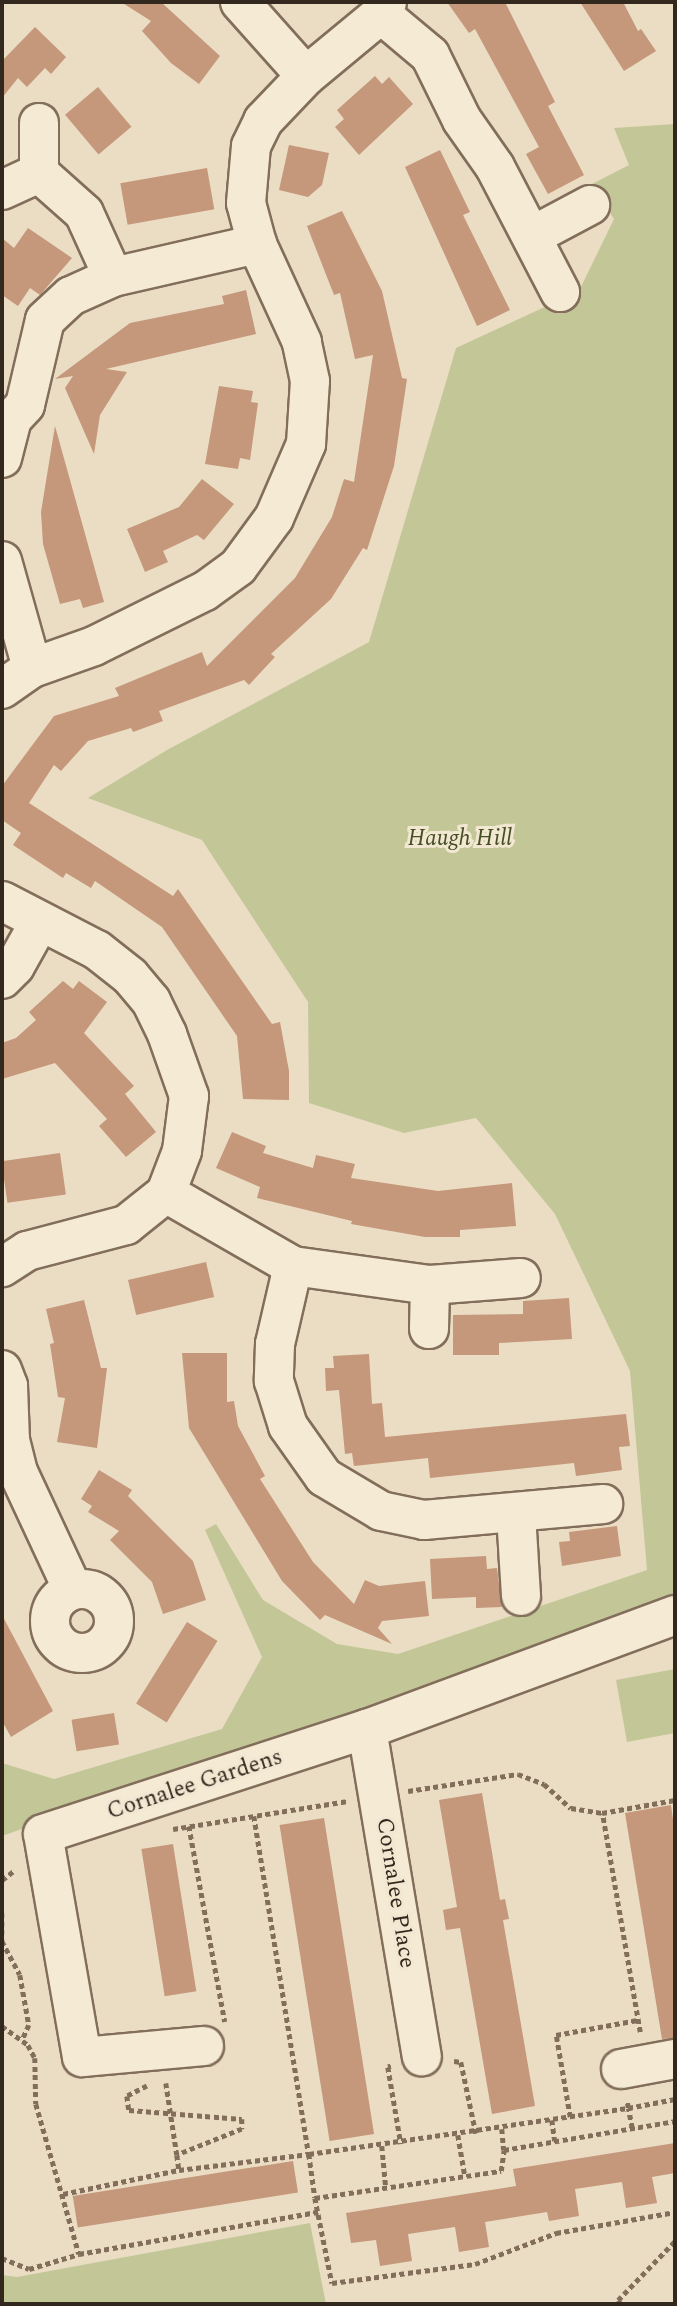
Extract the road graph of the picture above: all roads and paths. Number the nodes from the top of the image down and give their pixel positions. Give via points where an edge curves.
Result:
1 (240, 2) edge
2 (384, 8) edge
3 (306, 76) junction
4 (39, 123) dead end
5 (38, 173) junction
6 (2, 190) edge
7 (590, 205) dead end
8 (532, 236) junction
9 (257, 244) junction
10 (113, 277) junction
11 (560, 292) dead end
12 (2, 458) edge
13 (2, 561) edge
14 (32, 668) junction
15 (2, 690) edge
16 (2, 901) edge
17 (40, 921) junction
18 (2, 979) edge
19 (166, 1193) junction
20 (293, 1266) junction
21 (2, 1268) edge
22 (521, 1278) dead end
23 (430, 1285) junction
24 (429, 1329) dead end
25 (2, 1370) edge
26 (603, 1504) dead end
27 (516, 1514) junction
28 (73, 1590) dead end
29 (520, 1596) dead end
30 (675, 1615) edge
31 (367, 1729) junction
32 (492, 1777) dead end
33 (675, 1800) edge
34 (602, 1813) junction
35 (254, 1816) dead end
36 (189, 1826) dead end
37 (2, 1913) edge
38 (2, 1941) edge
39 (638, 2020) junction
40 (2, 2026) edge
41 (22, 2041) junction
42 (204, 2046) dead end
43 (160, 2047) junction
44 (422, 2056) dead end
45 (647, 2064) edge
46 (675, 2099) edge
47 (570, 2117) dead end
48 (552, 2120) dead end
49 (675, 2120) edge
50 (632, 2128) junction
51 (502, 2129) dead end
52 (458, 2135) dead end
53 (555, 2141) junction
54 (382, 2146) dead end
55 (504, 2150) junction
56 (177, 2155) dead end
57 (465, 2176) junction
58 (386, 2188) junction
59 (63, 2194) junction
60 (315, 2198) junction
61 (318, 2212) junction
62 (675, 2212) edge
63 (675, 2241) edge
64 (79, 2253) junction
65 (2, 2258) edge
66 (620, 2304) edge

1 - 3 street
2 - 3 street
2 - 8 street via 430,55 461,120 495,167
3 - 9 street via 263,121 251,146 246,203
4 - 5 street
5 - 6 street
5 - 10 street via 84,213
7 - 8 street
8 - 11 street
9 - 10 street
9 - 14 street via 302,342 310,381 306,444 274,518 238,567 205,591 94,646
10 - 12 street via 71,296 46,320 25,405 12,419
13 - 14 street
14 - 15 street
16 - 17 street
17 - 18 street via 15,966
17 - 19 street via 97,950 130,976 151,1001 167,1034 189,1096 182,1151
19 - 20 street
19 - 21 street via 126,1225 27,1251
20 - 23 street
20 - 27 street via 275,1344 274,1381 288,1426 324,1477 381,1511 424,1520
22 - 23 street
23 - 24 street
25 - 28 street via 18,1472
26 - 27 street
27 - 29 street
30 - 31 street, Cornalee Gardens
31 - 43 street, Cornalee Gardens via 43,1834 82,2057
31 - 44 street, Cornalee Place
32 - 34 path via 530,1776 571,1808
33 - 34 path
34 - 39 path
35 - 36 path
37 - 38 path
38 - 41 path via 20,1975 30,2025
39 - 45 path
39 - 47 path via 556,2035
40 - 41 path
41 - 59 path via 35,2058 36,2104
42 - 43 street, Cornalee Gardens
43 - 56 path
46 - 50 path via 628,2108
48 - 53 path
49 - 50 path
50 - 53 path
51 - 55 path
52 - 57 path
53 - 55 path
54 - 58 path
55 - 57 path via 501,2171
57 - 58 path
58 - 60 path
59 - 60 path via 179,2170 309,2154
59 - 64 path
60 - 61 path
61 - 62 path via 332,2283 475,2264 556,2233
61 - 64 path
63 - 66 path via 618,2300
64 - 65 path via 29,2269

